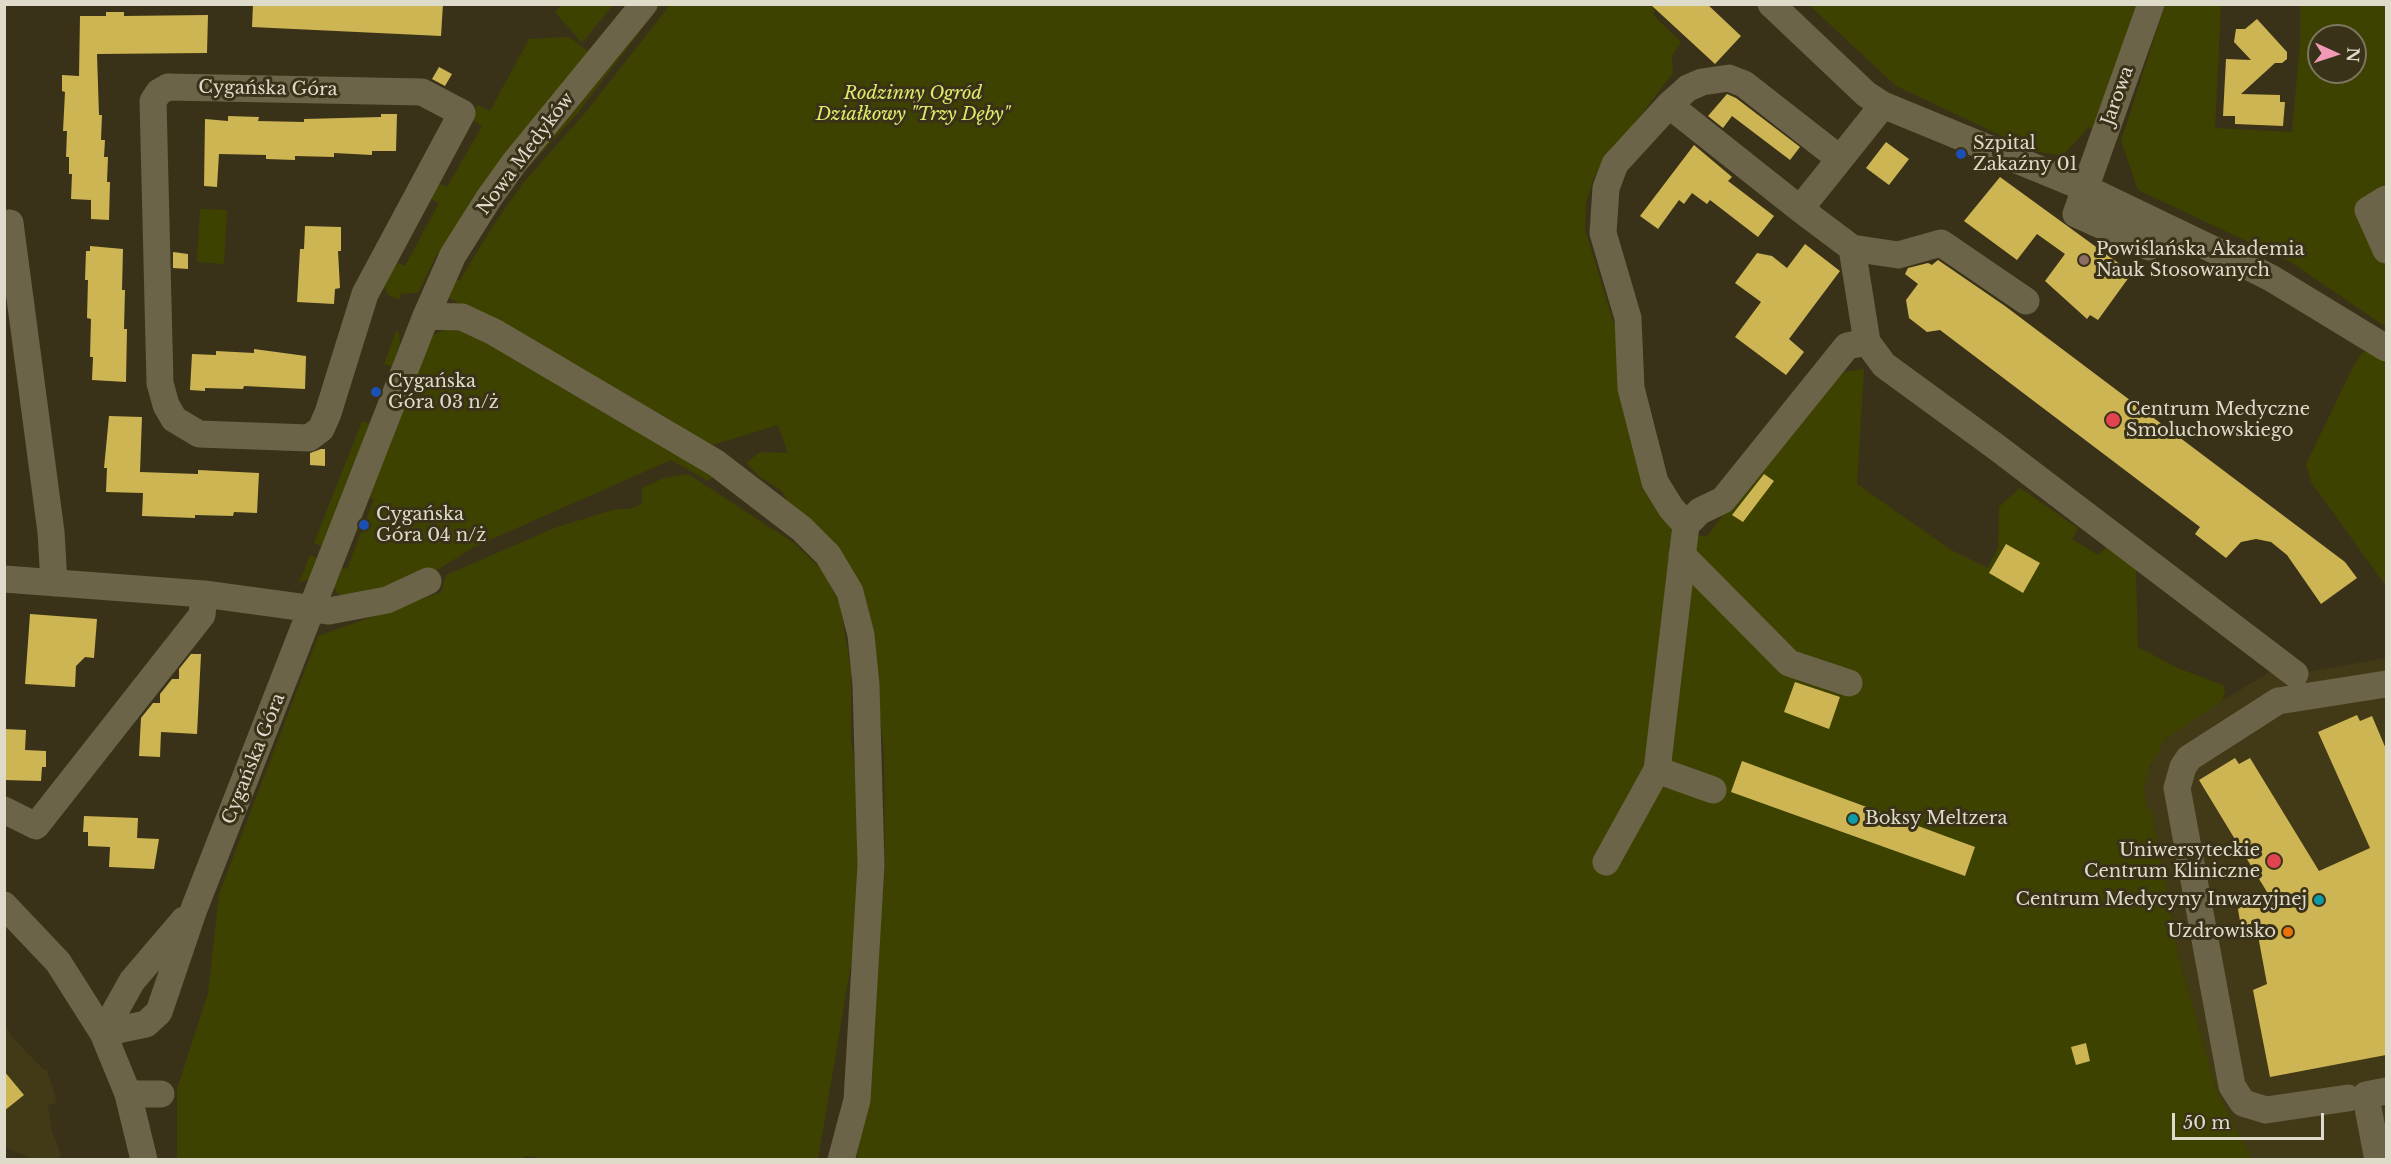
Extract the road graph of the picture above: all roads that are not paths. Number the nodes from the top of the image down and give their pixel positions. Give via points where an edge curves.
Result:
1 (645, 4) edge
2 (1771, 4) edge
3 (2151, 4) edge
4 (1669, 105) junction
5 (1883, 105) junction
6 (462, 113) joint
7 (1840, 159) junction
8 (2085, 188) junction
9 (2386, 199) edge
10 (1800, 209) junction
11 (10, 223) dead end
12 (1852, 248) junction
13 (2386, 250) edge
14 (2026, 301) dead end
15 (426, 316) junction
16 (1867, 342) junction
17 (2386, 348) edge
18 (1686, 525) junction
19 (1682, 555) junction
20 (4, 579) edge
21 (428, 581) dead end
22 (54, 583) junction
23 (204, 594) junction
24 (314, 609) junction
25 (2295, 674) dead end
26 (1849, 683) dead end
27 (2386, 684) edge
28 (1657, 770) junction
29 (1713, 790) dead end
30 (4, 810) edge
31 (1606, 862) dead end
32 (4, 905) edge
33 (194, 909) junction
34 (103, 1033) junction
35 (128, 1094) junction
36 (161, 1094) dead end
37 (2367, 1098) edge
38 (144, 1160) edge
39 (841, 1160) edge
40 (2378, 1160) edge

1 - 15 street, Nowa Medyków via 489,198 453,255
2 - 5 street via 1866,94
3 - 8 street, Jarowa
4 - 7 street via 1688,88 1729,78 1744,84
4 - 10 street
4 - 18 street via 1615,164 1606,188 1603,233 1628,318 1631,388 1655,482
5 - 7 street
5 - 8 street
6 - 6 street, Cygańska Góra via 428,94 415,92 168,87 159,92 153,101 160,383 174,419 199,434 309,438 321,429 365,294
7 - 10 street
8 - 17 street via 2271,278
9 - 13 street via 2368,210
10 - 12 street
11 - 22 street via 51,532
12 - 14 street via 1898,255 1941,243
12 - 16 street
15 - 24 street, Cygańska Góra
15 - 39 street via 462,317 487,328 716,463 802,529 828,555 850,592 861,635 866,685 872,865 857,1100
16 - 18 street via 1847,346 1723,500 1700,511
16 - 25 street via 1884,365
18 - 19 street
19 - 26 street via 1789,663
19 - 28 street
20 - 22 street
21 - 24 street via 387,600 329,611
22 - 23 street
23 - 24 street
23 - 30 street via 202,615 36,826
24 - 33 street, Cygańska Góra
27 - 37 street via 2278,701 2189,758 2182,767 2177,788 2232,1086 2243,1102 2255,1108 2276,1110
28 - 29 street
28 - 31 street
32 - 34 street via 58,962
33 - 34 street, Cygańska Góra via 132,981
33 - 34 street, Cygańska Góra via 159,1012 146,1024
34 - 35 street
35 - 36 street
35 - 38 street
37 - 40 street

